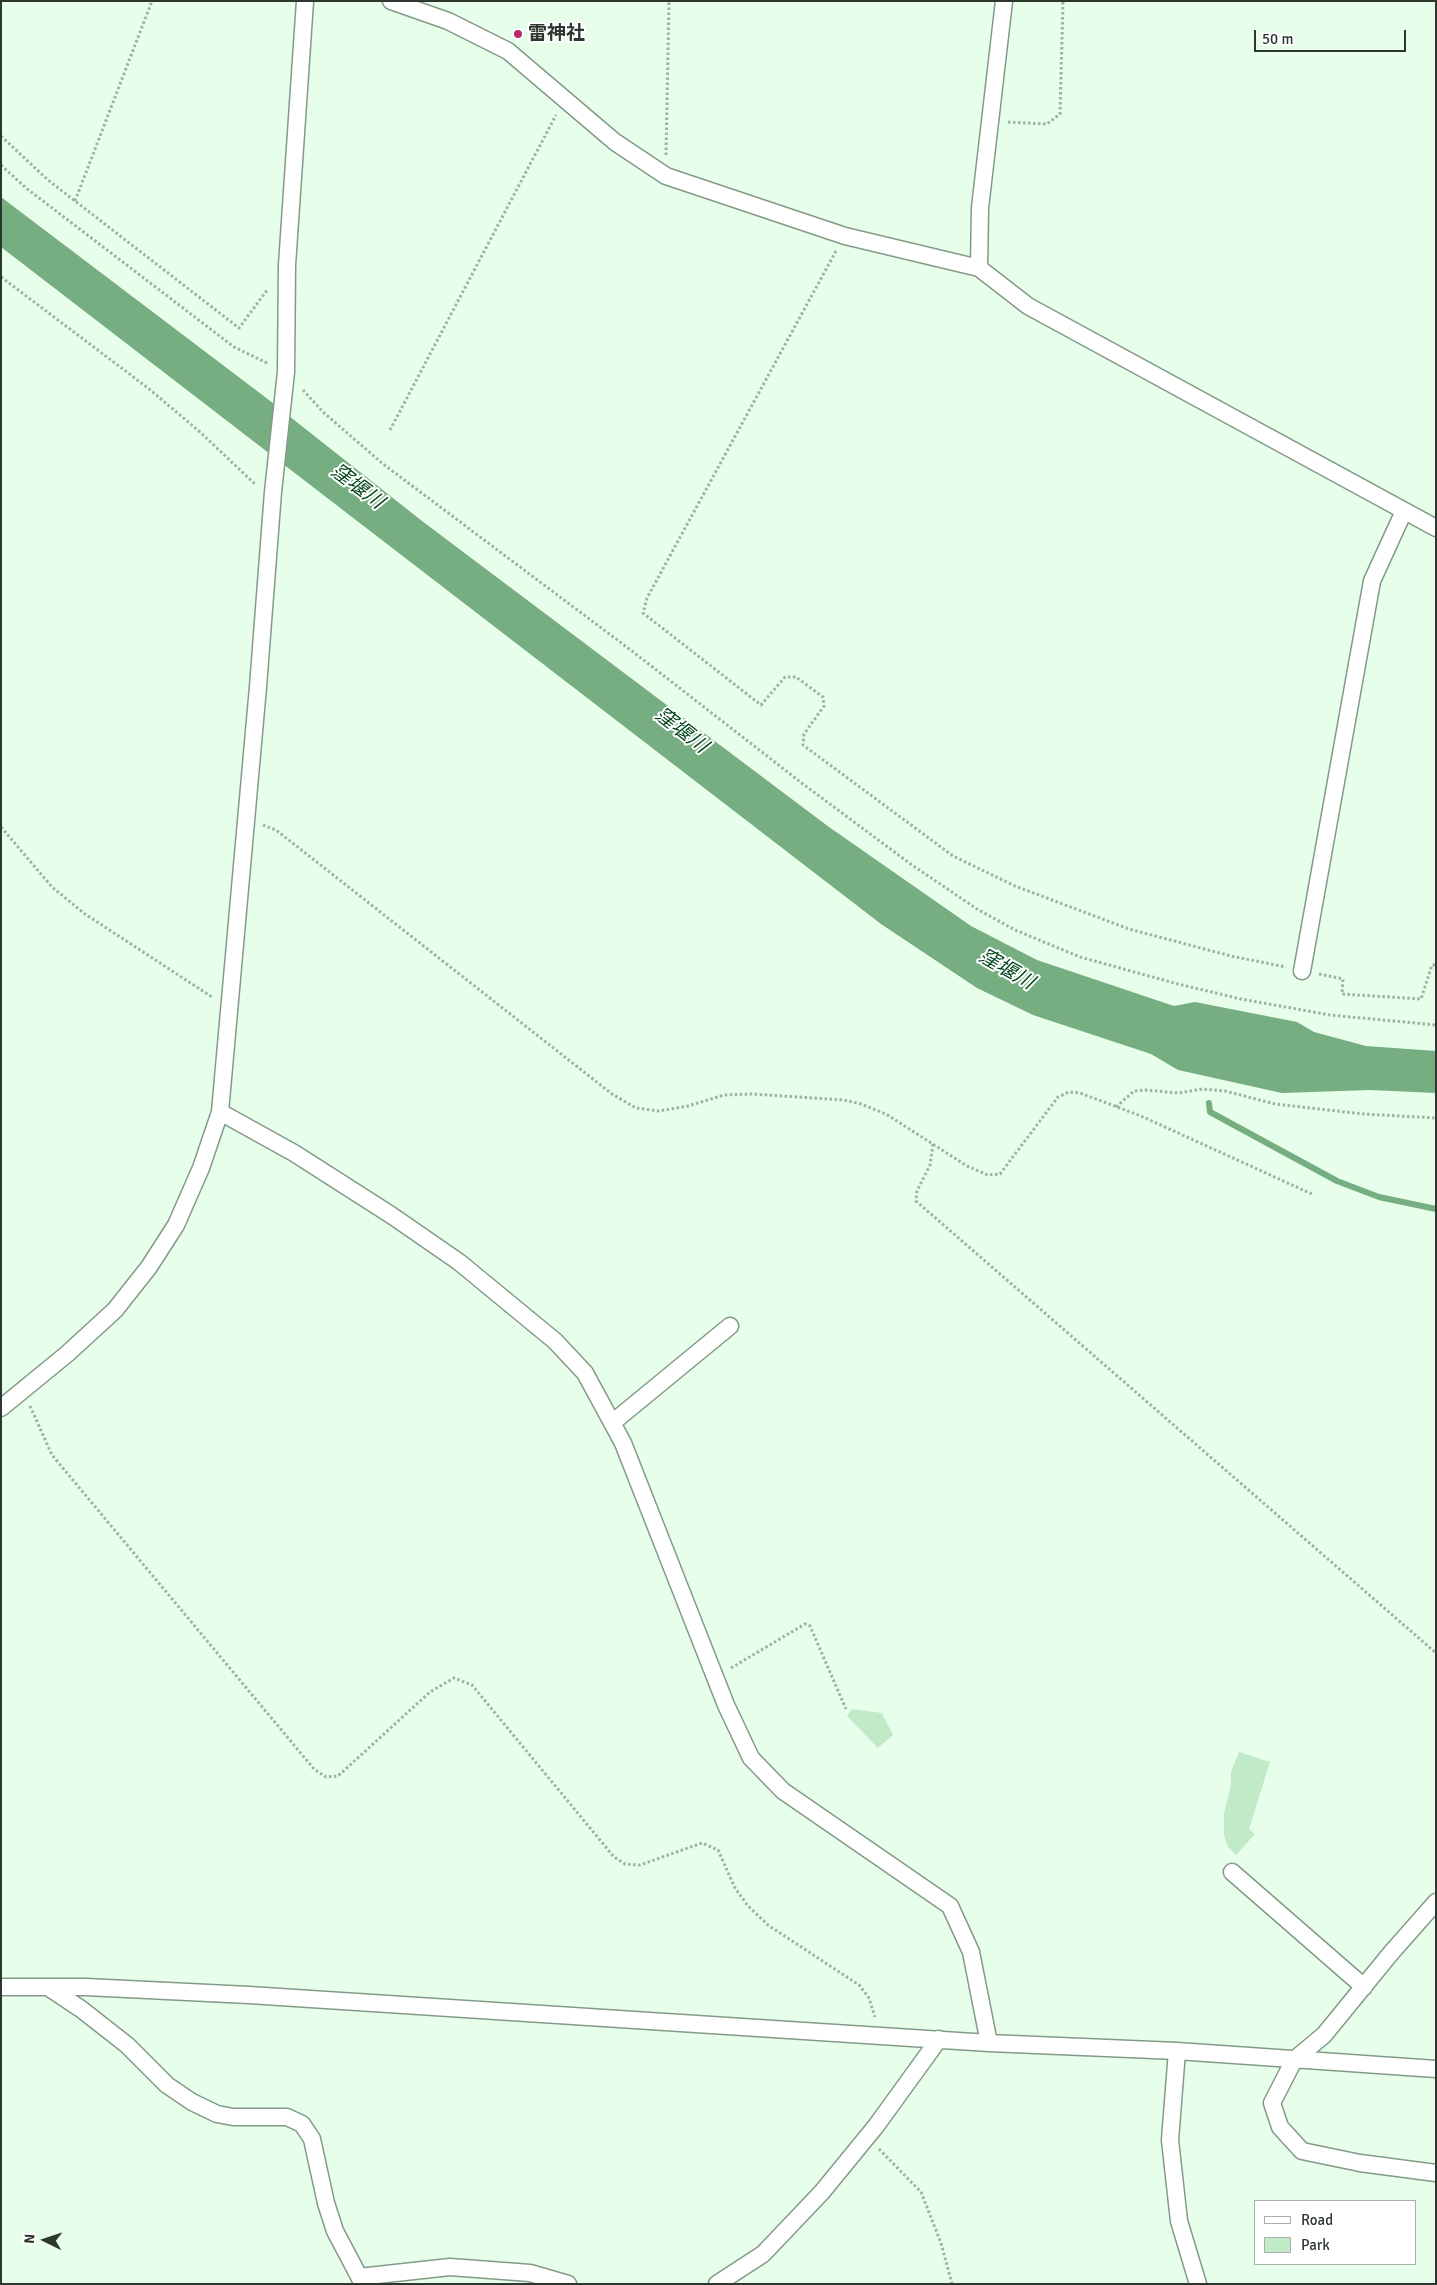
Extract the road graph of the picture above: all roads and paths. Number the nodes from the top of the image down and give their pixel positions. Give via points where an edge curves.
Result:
1 (152, 1) edge
2 (305, 1) edge
3 (391, 1) edge
4 (669, 1) edge
5 (1004, 1) edge
6 (1063, 1) edge
7 (564, 99) junction
8 (990, 120) junction
9 (1, 136) edge
10 (1, 165) edge
11 (666, 176) junction
12 (75, 201) junction
13 (845, 236) junction
14 (979, 268) junction
15 (1, 277) edge
16 (269, 288) dead end
17 (286, 372) junction
18 (390, 430) dead end
19 (273, 496) junction
20 (1404, 511) junction
21 (1436, 528) edge
22 (246, 818) junction
23 (1, 827) edge
24 (1436, 965) edge
25 (1302, 971) junction
26 (229, 1008) junction
27 (1436, 1025) edge
28 (1116, 1107) junction
29 (220, 1112) junction
30 (1436, 1118) edge
31 (933, 1144) junction
32 (1314, 1195) dead end
33 (730, 1326) dead end
34 (23, 1390) junction
35 (1, 1408) edge
36 (612, 1423) junction
37 (1436, 1653) edge
38 (715, 1678) junction
39 (846, 1709) dead end
40 (1232, 1872) dead end
41 (1436, 1902) edge
42 (1, 1987) edge
43 (48, 1987) junction
44 (1364, 1987) junction
45 (880, 2035) junction
46 (939, 2038) junction
47 (989, 2043) junction
48 (1177, 2051) junction
49 (1294, 2060) junction
50 (1436, 2069) edge
51 (867, 2137) junction
52 (1436, 2173) edge
53 (361, 2281) edge
54 (568, 2284) edge
55 (717, 2284) edge
56 (952, 2284) edge
57 (1198, 2284) edge

1 - 12 path
2 - 17 street via 287,265
3 - 7 street via 448,21 508,51
4 - 11 path
5 - 8 street
6 - 8 path via 1060,114 1047,124
7 - 11 street via 615,142
7 - 18 path
8 - 14 street via 980,208
9 - 12 path
10 - 17 path via 26,188 234,347
11 - 13 street
12 - 16 path via 239,328
13 - 14 street
13 - 25 path via 647,598 643,613 762,705 785,677 796,677 823,697 824,706 804,734 803,744 953,856 1015,886 1129,929
14 - 20 street via 1028,306
15 - 19 path via 148,388
17 - 19 street
17 - 27 path via 323,412 383,464 803,784 977,909 1015,930 1080,957 1178,984 1330,1016
19 - 22 street
20 - 21 street
20 - 25 street via 1372,582
22 - 26 street
22 - 31 path via 276,830 612,1094 636,1108 659,1111 724,1096 752,1094 844,1100 886,1114
23 - 26 path via 52,887 85,914
24 - 25 path via 1432,965 1421,999 1342,994 1343,979
26 - 29 street
28 - 30 path via 1134,1091 1179,1093 1202,1089 1225,1091 1275,1104
28 - 31 path via 1080,1093 1058,1096 1000,1174 988,1175 967,1166
28 - 32 path
29 - 34 street via 201,1168 176,1225 149,1267 115,1310
29 - 36 street via 294,1154 459,1262 561,1347 585,1373
31 - 37 path via 930,1165 917,1191 916,1201
33 - 36 street
34 - 35 street
34 - 45 path via 52,1455 314,1769 326,1776 338,1776 430,1692 454,1678 472,1685 614,1857 625,1864 640,1865 702,1844 718,1850 734,1888 748,1906 768,1925 859,1985 869,1998
36 - 38 street via 623,1443
38 - 39 path via 806,1624 810,1626
38 - 47 street via 751,1758 783,1791 950,1906 970,1952
40 - 44 street
41 - 44 street
42 - 43 street
43 - 45 street via 249,1995
43 - 53 street via 127,2045 167,2085 192,2102 225,2115 287,2118 302,2124 312,2139 335,2231
44 - 49 street via 1324,2035
45 - 46 street
46 - 47 street
46 - 51 street
47 - 48 street
48 - 49 street
48 - 57 street via 1170,2140 1179,2221
49 - 50 street
49 - 52 street via 1272,2103 1280,2127 1302,2151
51 - 55 street via 822,2192 763,2254
51 - 56 path via 921,2192 941,2243
53 - 54 street via 458,2268 530,2272

